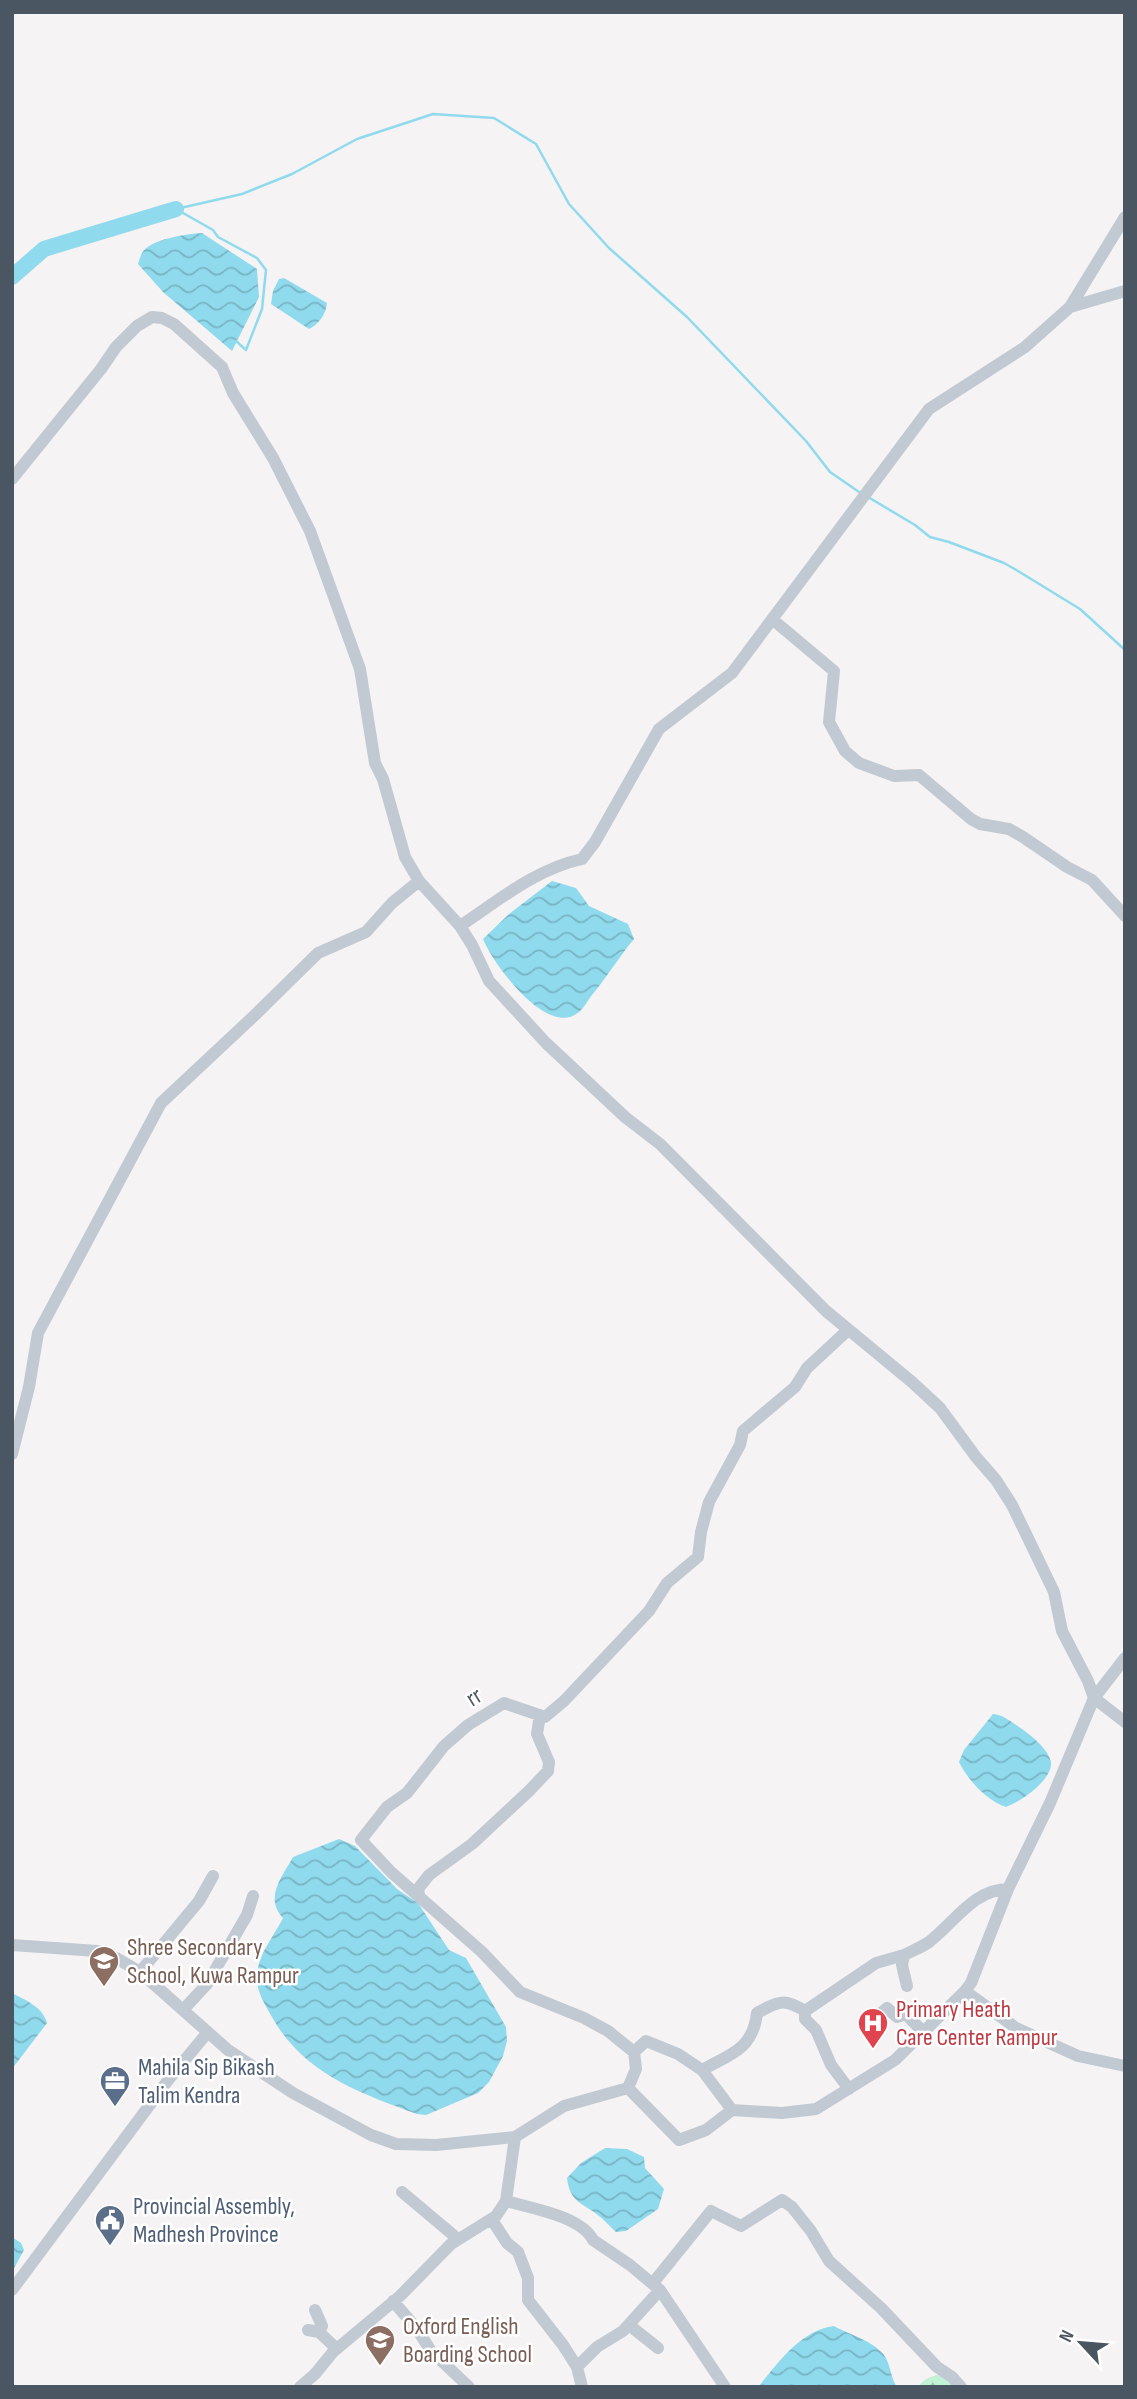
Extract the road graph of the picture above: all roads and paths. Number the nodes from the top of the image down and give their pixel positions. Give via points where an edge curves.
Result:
1 (1125, 217) edge
2 (1125, 291) edge
3 (1070, 307) junction
4 (12, 479) edge
5 (772, 619) junction
6 (419, 881) junction
7 (1125, 916) edge
8 (460, 926) junction
9 (848, 1330) junction
10 (12, 1454) edge
11 (1125, 1658) edge
12 (1094, 1698) junction
13 (540, 1715) junction
14 (1125, 1722) edge
15 (213, 1876) dead end
16 (1008, 1889) junction
17 (419, 1895) junction
18 (253, 1896) dead end
19 (12, 1945) edge
20 (904, 1955) junction
21 (140, 1972) junction
22 (908, 1986) dead end
23 (965, 1991) junction
24 (183, 2010) junction
25 (805, 2011) junction
26 (867, 2025) dead end
27 (208, 2032) junction
28 (924, 2033) junction
29 (634, 2052) junction
30 (1125, 2066) edge
31 (702, 2070) junction
32 (628, 2088) junction
33 (849, 2089) junction
34 (732, 2110) junction
35 (516, 2137) junction
36 (402, 2192) dead end
37 (506, 2201) junction
38 (492, 2220) junction
39 (458, 2239) junction
40 (657, 2286) junction
41 (12, 2290) edge
42 (393, 2301) junction
43 (315, 2310) dead end
44 (629, 2325) junction
45 (658, 2348) dead end
46 (337, 2349) junction
47 (577, 2367) junction
48 (300, 2387) edge
49 (469, 2387) edge
50 (582, 2387) edge
51 (725, 2387) edge
52 (961, 2387) edge

1 - 3 street
2 - 3 street
3 - 5 street via 1025,348 929,409
4 - 6 street via 137,326 152,317 162,318 211,356 222,367 310,531 360,670 374,763 383,779 405,857
5 - 7 street via 834,671 829,722 850,757 894,776 919,775 971,820 1009,829 1092,880
5 - 8 street via 732,673 659,729 582,859 533,877
6 - 8 street
6 - 10 street via 366,932 318,953 161,1103 38,1333
8 - 9 street via 489,981 546,1043 660,1144
9 - 12 street via 940,1408 996,1480 1049,1580 1062,1631
9 - 13 street via 807,1368 795,1387 743,1431 709,1502 698,1557 667,1583 649,1611 553,1712
11 - 12 street
12 - 14 street
12 - 16 street
13 - 17 street via 537,1734 549,1762 548,1771 472,1844 429,1875 418,1889
13 - 17 street, rr via 504,1703 468,1725 361,1840
15 - 21 street via 199,1901
16 - 20 street via 977,1899 929,1942
16 - 23 street
17 - 29 street, rr via 520,1992 608,2031
18 - 24 street via 207,1984
19 - 21 street via 97,1951
20 - 22 street
20 - 25 street via 876,1963
21 - 24 street
23 - 28 street
23 - 30 street via 1016,2028 1078,2056
24 - 27 street
25 - 31 street via 789,2001 757,2013 747,2043
25 - 33 street via 805,2020 816,2030 831,2065
26 - 28 street via 887,2008 897,2017 906,2014
27 - 35 street via 293,2093 396,2144
27 - 41 street
28 - 33 street via 895,2060
29 - 31 street via 646,2041
29 - 32 street via 636,2069
31 - 34 street
32 - 34 street via 680,2140 706,2130
32 - 35 street via 564,2106
33 - 34 street via 816,2109 782,2113
35 - 37 street
36 - 39 street
37 - 38 street
37 - 40 street via 566,2218
38 - 39 street
38 - 47 street via 517,2252 528,2278 528,2300
39 - 42 street
40 - 44 street
40 - 51 street
40 - 52 street via 711,2211 741,2227 782,2200 811,2231 829,2261
42 - 46 street
42 - 49 street via 431,2351
43 - 46 street via 323,2326 314,2331
44 - 45 street
44 - 47 street
46 - 48 street
47 - 50 street

